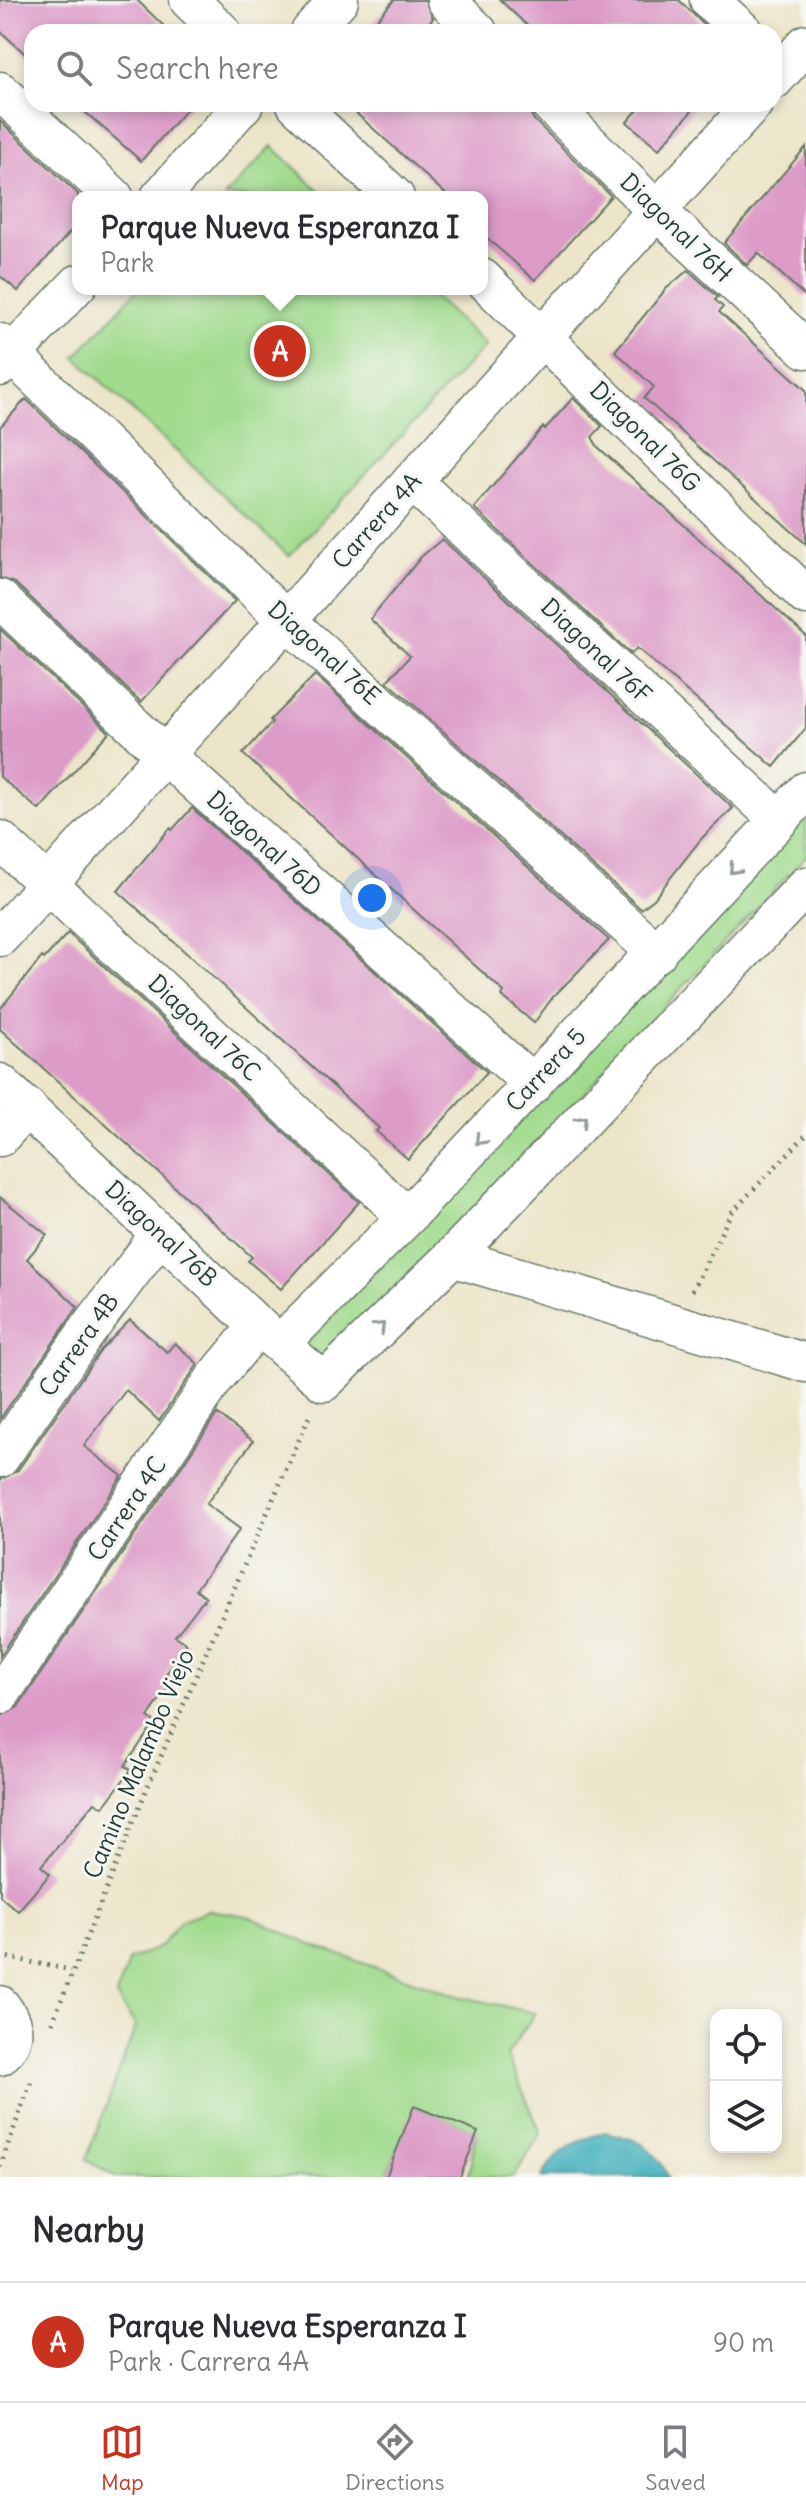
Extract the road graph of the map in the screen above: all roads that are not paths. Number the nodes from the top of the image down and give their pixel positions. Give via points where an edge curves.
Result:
1 (189, 0) edge
2 (339, 0) edge
3 (446, 0) edge
4 (709, 0) edge
5 (214, 24) edge
6 (317, 24) edge
7 (470, 24) edge
8 (735, 24) edge
9 (0, 91) edge
10 (237, 112) edge
11 (305, 112) edge
12 (558, 112) edge
13 (746, 112) edge
14 (108, 191) edge
15 (165, 191) edge
16 (389, 191) edge
17 (657, 211) junction
18 (488, 284) edge
19 (72, 290) edge
20 (542, 335) junction
21 (806, 349) edge
22 (4, 355) edge
23 (412, 481) junction
24 (806, 596) edge
25 (0, 599) edge
26 (287, 621) junction
27 (166, 756) junction
28 (806, 791) edge
29 (779, 820) junction
30 (0, 840) edge
31 (50, 884) junction
32 (806, 886) edge
33 (0, 937) edge
34 (657, 953) junction
35 (533, 1084) junction
36 (13, 1095) edge
37 (0, 1137) edge
38 (407, 1217) junction
39 (160, 1234) junction
40 (452, 1257) junction
41 (269, 1335) junction
42 (806, 1363) edge
43 (0, 1458) edge
44 (0, 1695) edge
45 (3, 2009) edge
46 (0, 2056) edge

1 - 5 street
2 - 6 street
3 - 7 street
4 - 8 street
9 - 14 street
10 - 15 street
11 - 16 street
12 - 17 street, Diagonal 76H
13 - 17 street, Carrera 4A
17 - 20 street, Carrera 4A
17 - 21 street, Diagonal 76H
18 - 20 street, Diagonal 76G
19 - 22 street
20 - 23 street, Carrera 4A
20 - 24 street, Diagonal 76G
22 - 26 street, Diagonal 76E
23 - 26 street, Carrera 4A
23 - 29 street, Diagonal 76F
25 - 27 street, Diagonal 76D
26 - 27 street, Carrera 4A
26 - 34 street, Diagonal 76E
27 - 31 street, Carrera 4A
27 - 35 street, Diagonal 76D
28 - 29 street, Carrera 5
29 -> 34 street, Carrera 5
30 - 31 street, Diagonal 76C
31 - 33 street, Carrera 4A
31 - 38 street, Diagonal 76C
40 -> 32 street
34 - 35 street, Carrera 5
35 -> 38 street, Carrera 5
36 - 37 street
36 - 39 street, Diagonal 76B
38 - 41 street, Carrera 5
39 - 41 street, Diagonal 76B
39 - 43 street, Carrera 4B
41 -> 40 street, Diagonal 76B via 324,1382
40 - 42 street
41 - 44 street, Carrera 4C via 215,1378
45 - 46 street via 14,2037

